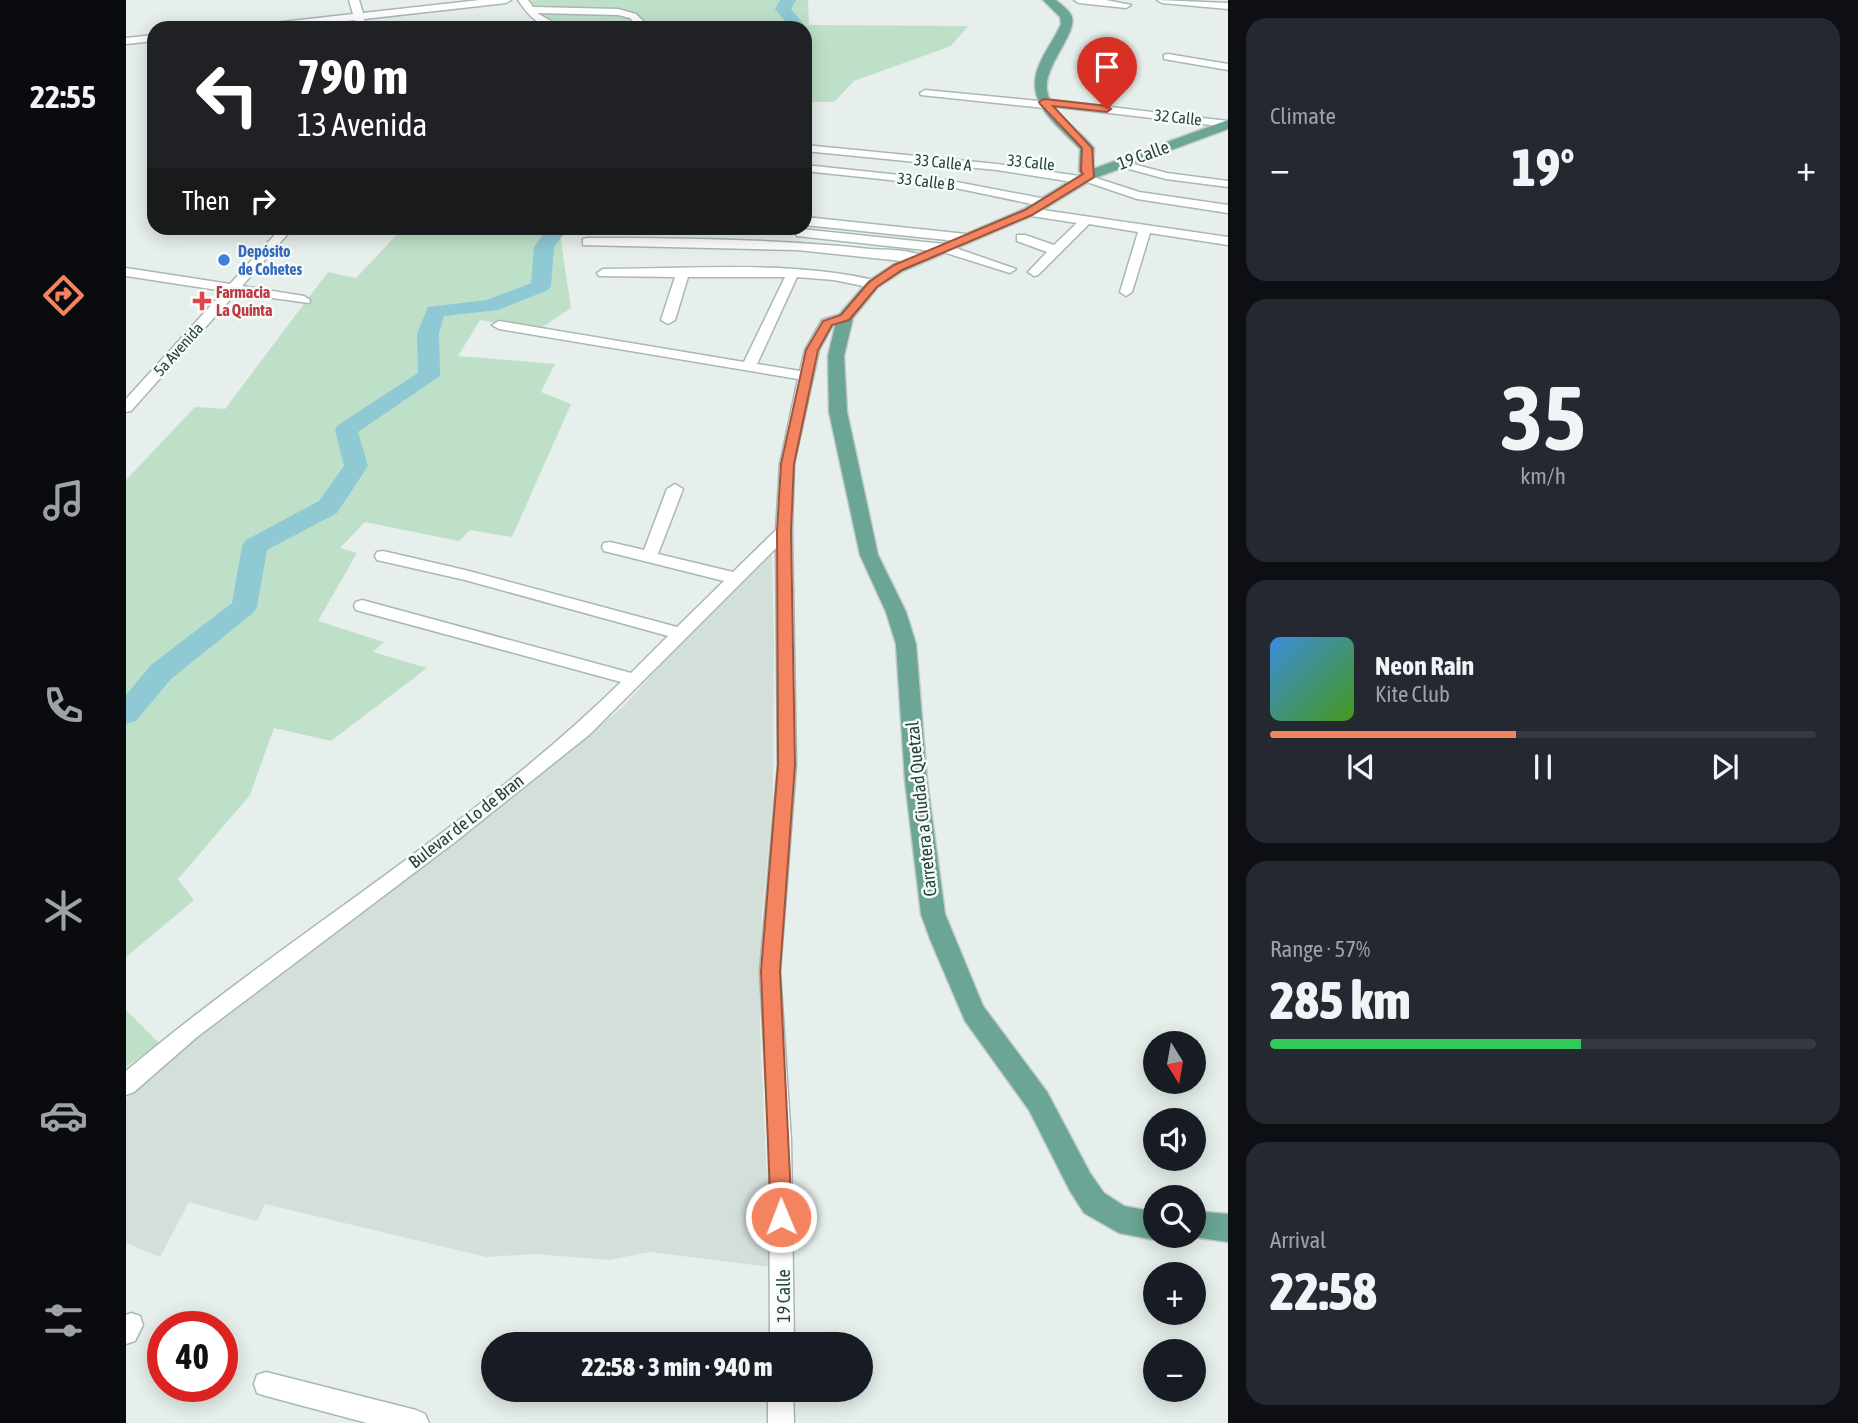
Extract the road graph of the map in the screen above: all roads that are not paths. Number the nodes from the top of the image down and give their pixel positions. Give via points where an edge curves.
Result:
1 (344, 0) edge
2 (354, 0) edge
3 (506, 0) edge
4 (523, 0) edge
5 (1049, 0) edge
6 (1079, 0) edge
7 (1161, 0) edge
8 (1126, 5) dead end
9 (1228, 6) edge
10 (530, 10) junction
11 (353, 21) edge
12 (543, 21) edge
13 (638, 21) edge
14 (147, 39) edge
15 (126, 41) edge
16 (1168, 57) dead end
17 (1228, 67) edge
18 (1001, 90) dead end
19 (925, 93) dead end
20 (1043, 100) junction
21 (1228, 124) edge
22 (850, 143) dead end
23 (812, 149) edge
24 (1118, 163) junction
25 (812, 169) edge
26 (1085, 175) junction
27 (1228, 184) edge
28 (1046, 203) junction
29 (1228, 209) edge
30 (1028, 212) junction
31 (812, 221) edge
32 (1085, 221) junction
33 (1145, 229) junction
34 (812, 234) edge
35 (270, 235) edge
36 (279, 235) edge
37 (966, 238) junction
38 (1021, 238) dead end
39 (1228, 241) edge
40 (587, 242) dead end
41 (944, 248) junction
42 (1055, 250) junction
43 (921, 259) junction
44 (1010, 270) dead end
45 (126, 272) edge
46 (1034, 272) dead end
47 (603, 273) dead end
48 (793, 273) junction
49 (682, 275) junction
50 (873, 284) junction
51 (228, 288) junction
52 (1126, 292) dead end
53 (304, 300) dead end
54 (845, 317) junction
55 (667, 320) dead end
56 (499, 325) dead end
57 (749, 366) junction
58 (806, 376) junction
59 (126, 395) edge
60 (126, 408) edge
61 (675, 489) dead end
62 (784, 531) junction
63 (610, 547) dead end
64 (383, 556) dead end
65 (649, 557) junction
66 (735, 578) junction
67 (362, 606) dead end
68 (678, 633) junction
69 (635, 680) junction
70 (126, 1085) edge
71 (1143, 1224) edge
72 (1206, 1226) edge
73 (1228, 1228) edge
74 (782, 1332) edge
75 (267, 1384) dead end
76 (781, 1402) edge
77 (416, 1423) edge
78 (781, 1423) edge

1 - 11 street
2 - 11 street
3 - 11 street
4 - 10 street
5 - 20 main road via 1066,16 1067,24 1039,84
6 - 8 street
7 - 9 street
10 - 12 street
10 - 13 street via 618,12
14 - 15 street
16 - 17 street
18 - 20 street
19 - 20 street, 32 Calle
20 - 21 street, 32 Calle
20 - 26 main road via 1087,148
21 - 24 main road, 19 Calle
22 - 26 street, 33 Calle
23 - 26 street, 33 Calle A
24 - 26 main road, 19 Calle
24 - 27 street via 1166,176
25 - 28 street, 33 Calle B via 946,183
26 - 28 main road, 19 Calle
26 - 29 street, 33 Calle A via 1137,195
28 - 30 main road, 19 Calle
30 - 32 street
30 - 37 main road, 19 Calle
31 - 37 street
32 - 33 street
32 - 42 street
33 - 39 street
33 - 52 street
34 - 41 street
35 - 51 street, 5a Avenida
36 - 51 street, 5a Avenida
37 - 41 main road, 19 Calle
38 - 42 street
40 - 43 street via 791,247
41 - 43 main road, 19 Calle
41 - 44 street
42 - 46 street
43 - 50 main road, 19 Calle
45 - 51 street
47 - 49 street
48 - 49 street
48 - 50 street
48 - 57 street
49 - 55 street
50 - 54 main road, 19 Calle
51 - 53 street
51 - 59 street, 5a Avenida
51 - 60 street, 5a Avenida
54 - 58 street, 19 Calle via 827,323 819,334
54 - 71 main road, Carretera a Ciudad Quetzal via 836,356 838,412 869,555 906,645 916,781 933,914 974,1013 1038,1101 1094,1203 1119,1219
56 - 57 street
57 - 58 street
58 - 62 street, 19 Calle via 787,464
61 - 65 street
62 - 66 street, Bulevar de Lo de Bran
62 - 74 street, 19 Calle via 786,765 770,971 780,1140
63 - 65 street
64 - 68 street
65 - 66 street
66 - 68 street, Bulevar de Lo de Bran
67 - 69 street
68 - 69 street, Bulevar de Lo de Bran
69 - 70 street, Bulevar de Lo de Bran via 583,730 190,1030
72 - 73 main road
75 - 77 street
76 - 78 street

